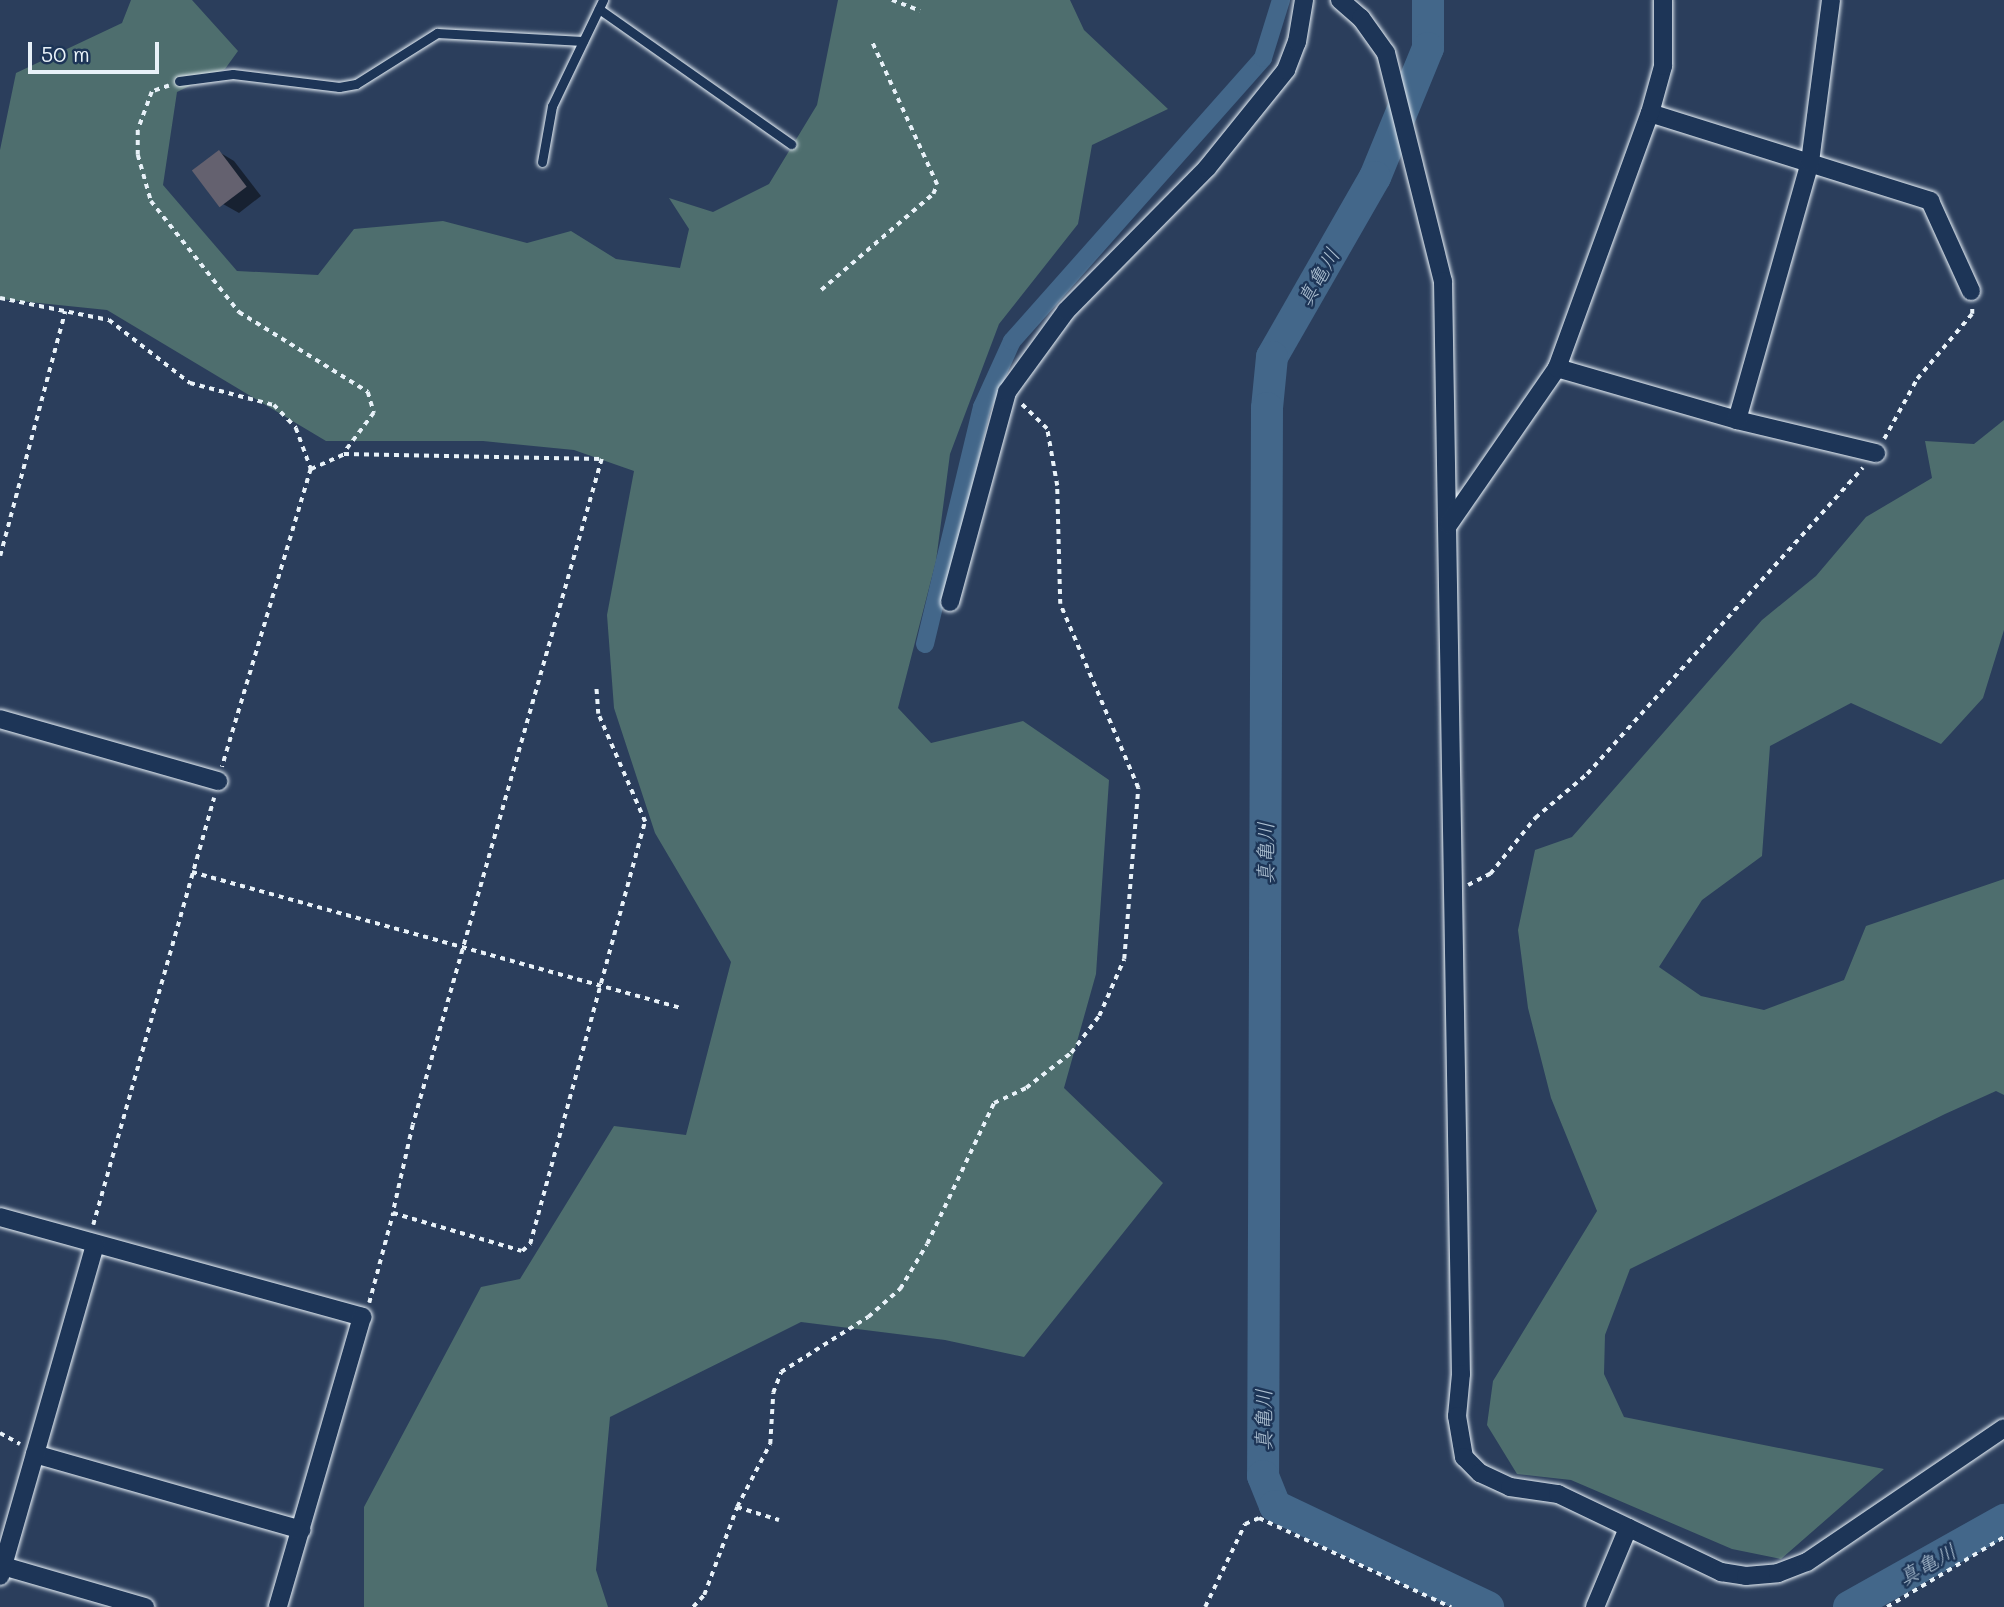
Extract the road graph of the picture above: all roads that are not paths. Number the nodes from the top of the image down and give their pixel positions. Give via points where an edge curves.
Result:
1 (1304, 0) edge
2 (1340, 0) edge
3 (1664, 0) edge
4 (1831, 0) edge
5 (601, 4) edge
6 (583, 41) junction
7 (179, 81) road end
8 (1650, 113) junction
9 (791, 144) dead end
10 (542, 162) dead end
11 (1810, 162) junction
12 (1971, 292) road end
13 (1557, 368) junction
14 (1737, 420) junction
15 (1876, 453) road end
16 (1450, 524) junction
17 (950, 602) dead end
18 (0, 719) edge
19 (218, 781) road end
20 (0, 1217) edge
21 (92, 1243) junction
22 (2004, 1427) edge
23 (35, 1454) junction
24 (1628, 1528) junction
25 (300, 1530) junction
26 (1, 1571) edge
27 (145, 1607) edge
28 (278, 1607) edge
29 (1595, 1607) edge

1 - 17 street via 1297,42 1286,70 1207,168 1066,311 1007,392
2 - 16 street via 1380,44 1394,76 1443,281
3 - 8 street via 1663,66
4 - 11 street
5 - 6 lane
5 - 9 lane
6 - 7 lane via 437,33 356,84 339,87 233,74
6 - 10 lane via 552,106
8 - 11 street
8 - 13 street
11 - 12 street via 1930,201
11 - 14 street
13 - 14 street
13 - 16 street
14 - 15 street
16 - 24 street via 1458,1444 1480,1474 1510,1487 1558,1494
18 - 19 street
20 - 21 street
21 - 23 street
21 - 25 street via 362,1317
22 - 24 street via 1807,1562 1778,1573 1721,1573
23 - 25 street
23 - 26 street
24 - 29 street
25 - 28 street
26 - 27 street

